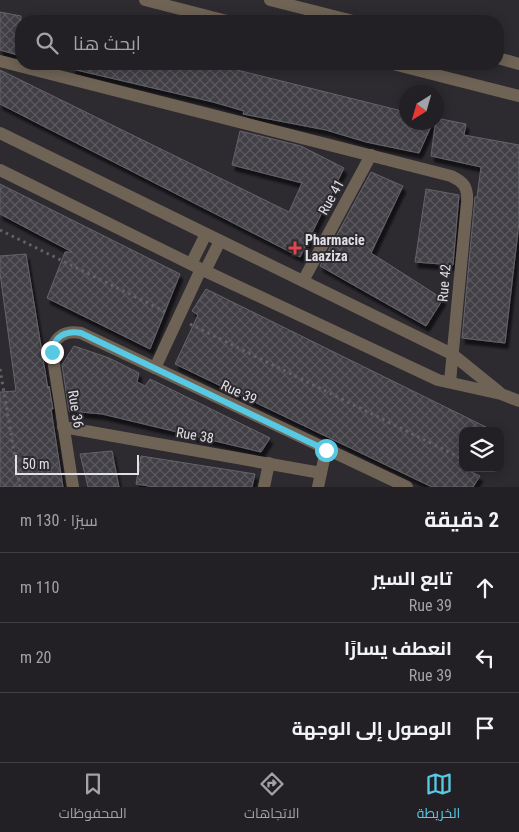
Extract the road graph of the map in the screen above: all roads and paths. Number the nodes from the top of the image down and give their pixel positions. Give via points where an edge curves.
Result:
1 (144, 0) edge
2 (270, 0) edge
3 (203, 15) edge
4 (329, 15) edge
5 (504, 60) edge
6 (0, 61) edge
7 (519, 64) edge
8 (15, 65) edge
9 (36, 70) edge
10 (417, 70) edge
11 (519, 96) edge
12 (0, 133) edge
13 (371, 155) junction
14 (0, 170) edge
15 (0, 230) edge
16 (206, 234) junction
17 (220, 241) junction
18 (199, 268) junction
19 (303, 281) junction
20 (178, 318) junction
21 (59, 337) joint
22 (452, 354) junction
23 (155, 368) junction
24 (0, 369) edge
25 (450, 382) junction
26 (501, 394) junction
27 (519, 401) edge
28 (63, 427) junction
29 (326, 450) junction
30 (459, 457) edge
31 (269, 463) junction
32 (321, 473) junction
33 (20, 487) edge
34 (73, 487) edge
35 (264, 487) edge
36 (318, 487) edge
37 (406, 487) edge

1 - 3 street
2 - 4 street
5 - 7 street
6 - 8 street
9 - 13 street
10 - 11 street
12 - 16 street
13 - 19 street, Rue 41
13 - 22 street, Rue 42 via 451,176 467,187
14 - 18 street
15 - 20 path
16 - 17 street
16 - 18 street
17 - 18 street
17 - 19 street
18 - 20 street
18 - 25 street via 438,380
19 - 22 street
20 - 23 street
20 - 30 path
21 - 23 street, Rue 39 via 70,332 81,333
21 - 28 street, Rue 36 via 52,352
22 - 25 street, Rue 42
22 - 26 street
23 - 29 street, Rue 39
24 - 33 path
25 - 26 street
26 - 27 street
28 - 31 street, Rue 38
28 - 34 street, Rue 36
29 - 32 street
29 - 37 street, Rue 39
31 - 32 street, Rue 38
31 - 35 street
32 - 36 street

